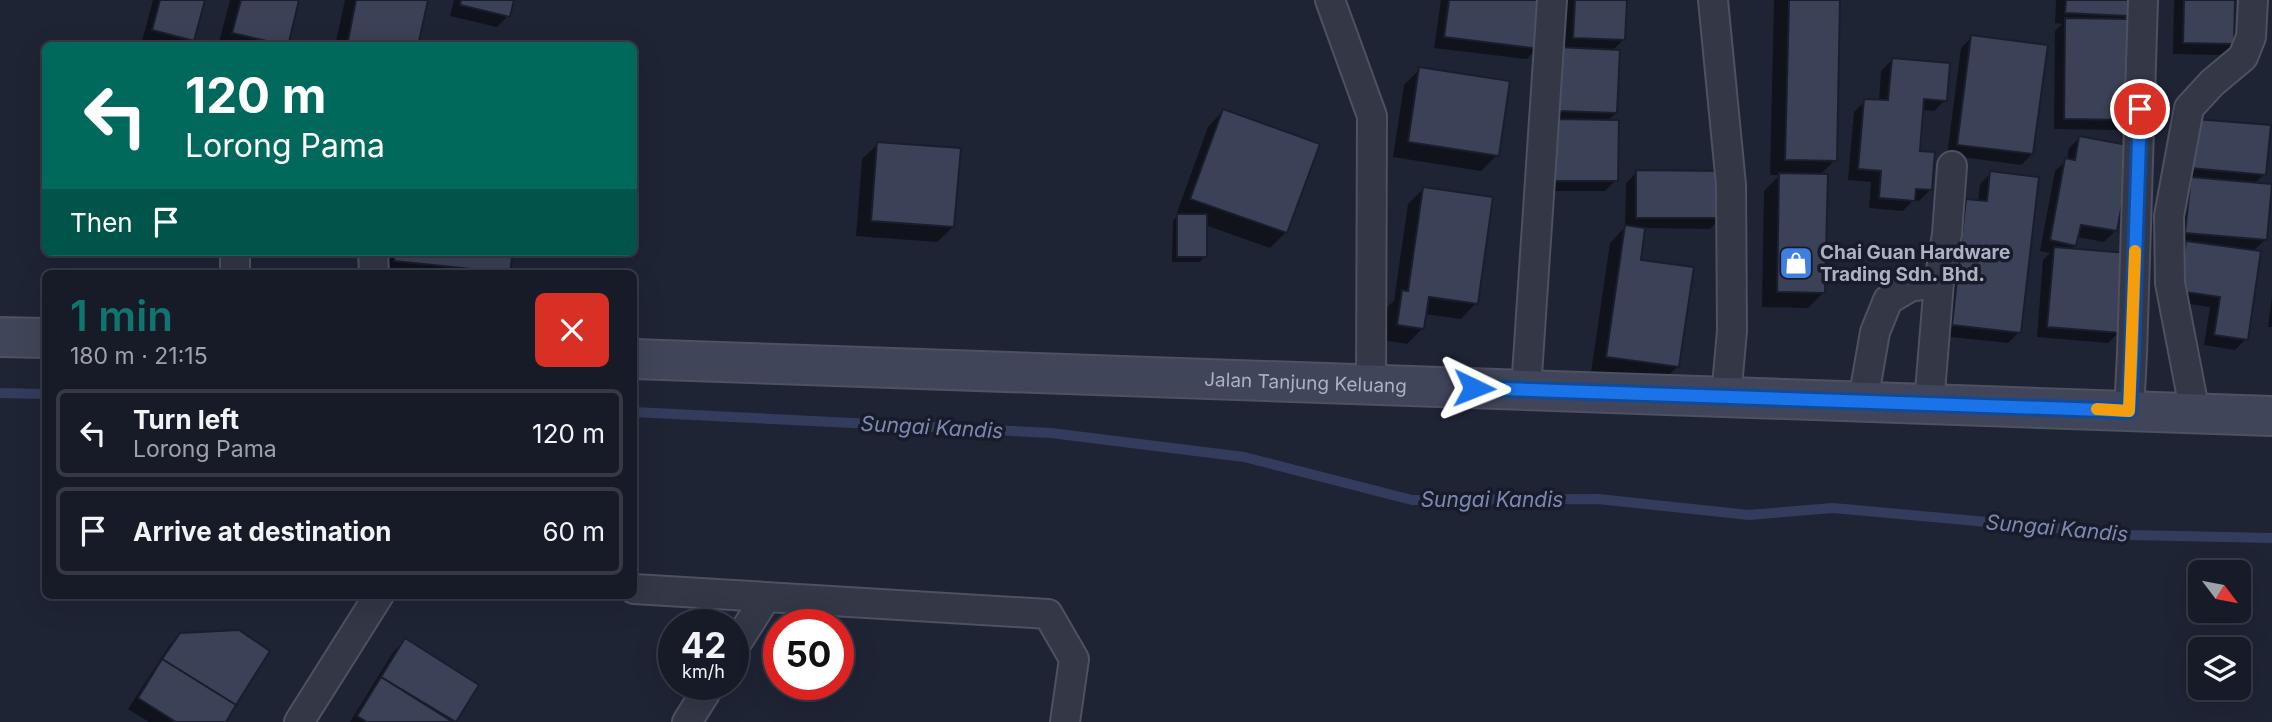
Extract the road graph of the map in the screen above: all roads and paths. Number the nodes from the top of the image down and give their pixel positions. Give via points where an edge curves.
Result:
1 (1330, 0) edge
2 (1552, 0) edge
3 (1713, 0) edge
4 (2143, 0) edge
5 (2253, 0) edge
6 (1952, 166) dead end
7 (1939, 282) junction
8 (0, 337) edge
9 (42, 338) edge
10 (637, 359) edge
11 (1371, 370) junction
12 (1527, 376) junction
13 (1726, 386) junction
14 (2130, 397) junction
15 (1863, 401) junction
16 (1929, 404) junction
17 (2195, 413) junction
18 (2272, 416) edge
19 (637, 589) edge
20 (766, 597) junction
21 (376, 599) edge
22 (749, 624) edge
23 (701, 700) edge
24 (299, 722) edge
25 (687, 722) edge
26 (1065, 722) edge

1 - 11 street via 1372,116
2 - 12 street
3 - 13 street via 1731,185 1732,331
4 - 14 street
5 - 17 street via 2243,57 2189,108 2169,216 2170,283
6 - 7 street
7 - 15 street via 1910,286 1888,300 1875,332
7 - 16 street
8 - 9 main road
10 - 11 main road, Jalan Tanjung Keluang
11 - 12 main road, Jalan Tanjung Keluang
12 - 13 main road, Jalan Tanjung Keluang
13 - 15 main road, Jalan Tanjung Keluang
14 - 16 main road, Jalan Tanjung Keluang
14 - 17 main road, Jalan Tanjung Keluang
15 - 16 main road, Jalan Tanjung Keluang
17 - 18 main road, Jalan Tanjung Keluang
19 - 20 street
20 - 22 street
20 - 26 street via 1048,614 1074,659
21 - 24 street
23 - 25 street

